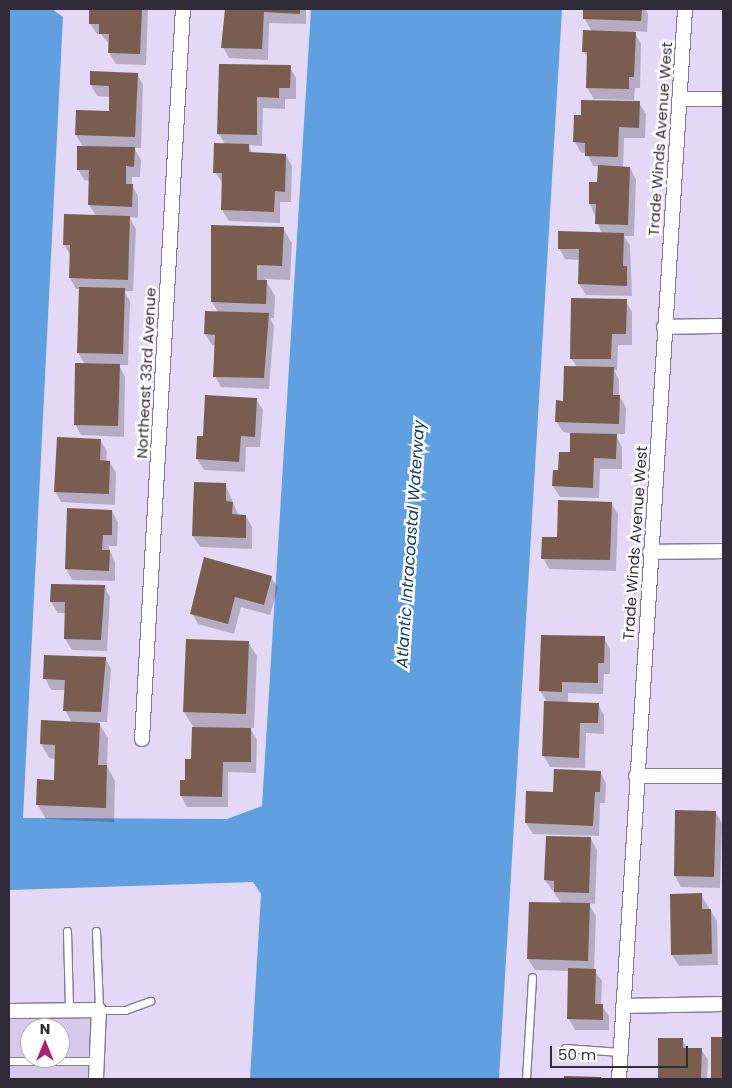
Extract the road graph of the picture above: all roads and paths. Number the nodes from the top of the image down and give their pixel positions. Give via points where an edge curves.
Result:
1 (184, 9) edge
2 (685, 9) edge
3 (679, 99) junction
4 (723, 99) edge
5 (723, 326) edge
6 (664, 327) junction
7 (723, 551) edge
8 (650, 552) junction
9 (142, 739) dead end
10 (636, 776) junction
11 (723, 776) edge
12 (67, 931) dead end
13 (96, 931) dead end
14 (532, 976) dead end
15 (150, 1001) dead end
16 (723, 1004) edge
17 (623, 1006) junction
18 (69, 1010) junction
19 (99, 1010) junction
20 (9, 1011) edge
21 (565, 1048) dead end
22 (620, 1052) junction
23 (9, 1061) edge
24 (97, 1061) junction
25 (96, 1079) edge
26 (526, 1079) edge
27 (619, 1079) edge

1 - 9 street, Northeast 33rd Avenue
2 - 3 street, Trade Winds Avenue West
3 - 4 street
3 - 6 street, Trade Winds Avenue West
5 - 6 street
6 - 8 street, Trade Winds Avenue West
7 - 8 street
8 - 10 street, Trade Winds Avenue West
10 - 11 street
10 - 17 street, Trade Winds Avenue West
12 - 18 lane
13 - 19 lane
14 - 26 lane
15 - 19 lane via 125,1010
16 - 17 street
17 - 22 street, Trade Winds Avenue West
18 - 19 street
18 - 20 street
19 - 24 street
21 - 22 lane
22 - 27 street, Trade Winds Avenue West
23 - 24 lane
24 - 25 street

